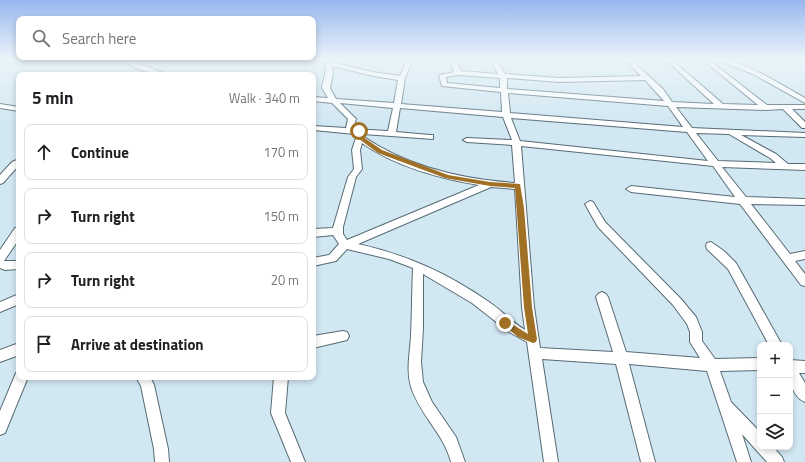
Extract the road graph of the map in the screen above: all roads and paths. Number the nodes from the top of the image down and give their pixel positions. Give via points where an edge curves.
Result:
1 (328, 82) edge
2 (401, 82) edge
3 (443, 82) edge
4 (503, 82) edge
5 (650, 82) edge
6 (693, 82) edge
7 (733, 82) edge
8 (770, 82) edge
9 (504, 90) junction
10 (805, 94) edge
11 (794, 95) junction
12 (316, 99) edge
13 (335, 101) junction
14 (805, 101) edge
15 (670, 105) junction
16 (0, 106) edge
17 (397, 106) junction
18 (720, 106) junction
19 (785, 107) junction
20 (805, 107) edge
21 (766, 108) junction
22 (16, 109) edge
23 (506, 115) junction
24 (805, 126) edge
25 (316, 128) edge
26 (349, 130) junction
27 (690, 130) junction
28 (731, 132) junction
29 (392, 133) junction
30 (360, 134) junction
31 (805, 135) edge
32 (430, 137) dead end
33 (466, 140) dead end
34 (516, 143) junction
35 (16, 164) edge
36 (716, 164) junction
37 (785, 166) junction
38 (805, 167) edge
39 (0, 181) edge
40 (490, 184) junction
41 (518, 186) junction
42 (631, 189) dead end
43 (743, 200) junction
44 (805, 202) edge
45 (590, 204) dead end
46 (338, 231) junction
47 (316, 233) edge
48 (16, 235) edge
49 (345, 245) junction
50 (711, 246) dead end
51 (805, 254) edge
52 (0, 258) edge
53 (787, 259) junction
54 (316, 261) edge
55 (0, 264) edge
56 (16, 264) edge
57 (418, 266) junction
58 (805, 282) edge
59 (602, 297) dead end
60 (16, 300) edge
61 (0, 307) edge
62 (343, 336) dead end
63 (533, 339) junction
64 (316, 341) edge
65 (774, 342) edge
66 (16, 350) edge
67 (535, 353) junction
68 (0, 356) edge
69 (621, 358) junction
70 (757, 364) edge
71 (712, 365) junction
72 (793, 366) edge
73 (805, 367) edge
74 (793, 375) edge
75 (20, 380) edge
76 (144, 380) edge
77 (281, 380) edge
78 (805, 395) edge
79 (726, 406) junction
80 (0, 428) edge
81 (757, 440) edge
82 (766, 450) edge
83 (162, 462) edge
84 (298, 462) edge
85 (458, 462) edge
86 (551, 462) edge
87 (648, 462) edge
88 (744, 462) edge
89 (777, 462) edge

1 - 13 street via 328,94
2 - 17 street
3 - 9 street via 444,85
4 - 9 street
5 - 15 street
6 - 18 street
7 - 21 street
8 - 11 street
9 - 15 street
9 - 23 street
10 - 11 street
11 - 14 street
12 - 13 street
13 - 17 street
13 - 26 street via 352,119
15 - 18 street
15 - 27 street
16 - 22 street
17 - 23 street
17 - 29 street
18 - 21 street
19 - 20 street
19 - 21 street
19 - 24 street
23 - 27 street
23 - 34 street
25 - 26 street
26 - 30 street
27 - 28 street
27 - 36 street
28 - 31 street
28 - 37 street via 773,156
29 - 30 street
29 - 32 street
30 - 40 street via 380,152 448,177
30 - 46 street via 356,150 358,169 352,177
33 - 34 street
34 - 36 street
34 - 41 street
35 - 39 street
36 - 37 street
36 - 43 street
37 - 38 street
40 - 41 street
40 - 49 street
41 - 63 street
42 - 43 street
43 - 44 street
43 - 53 street
45 - 71 street via 601,224 677,302 692,321 696,342
46 - 47 street
46 - 49 street
48 - 52 street
49 - 54 street via 332,258
49 - 57 street via 396,257
50 - 65 street via 729,261 737,273
51 - 53 street
53 - 58 street
55 - 56 street
57 - 63 street via 486,306 521,335
57 - 85 street via 414,369 416,381 424,404 455,446
59 - 69 street
60 - 61 street
62 - 64 street
63 - 67 street
66 - 68 street
67 - 69 street
67 - 86 street
69 - 71 street
69 - 87 street
70 - 71 street
71 - 79 street
72 - 73 street
74 - 78 street
75 - 80 street
76 - 83 street
77 - 84 street via 278,413
79 - 81 street
79 - 88 street
82 - 89 street

